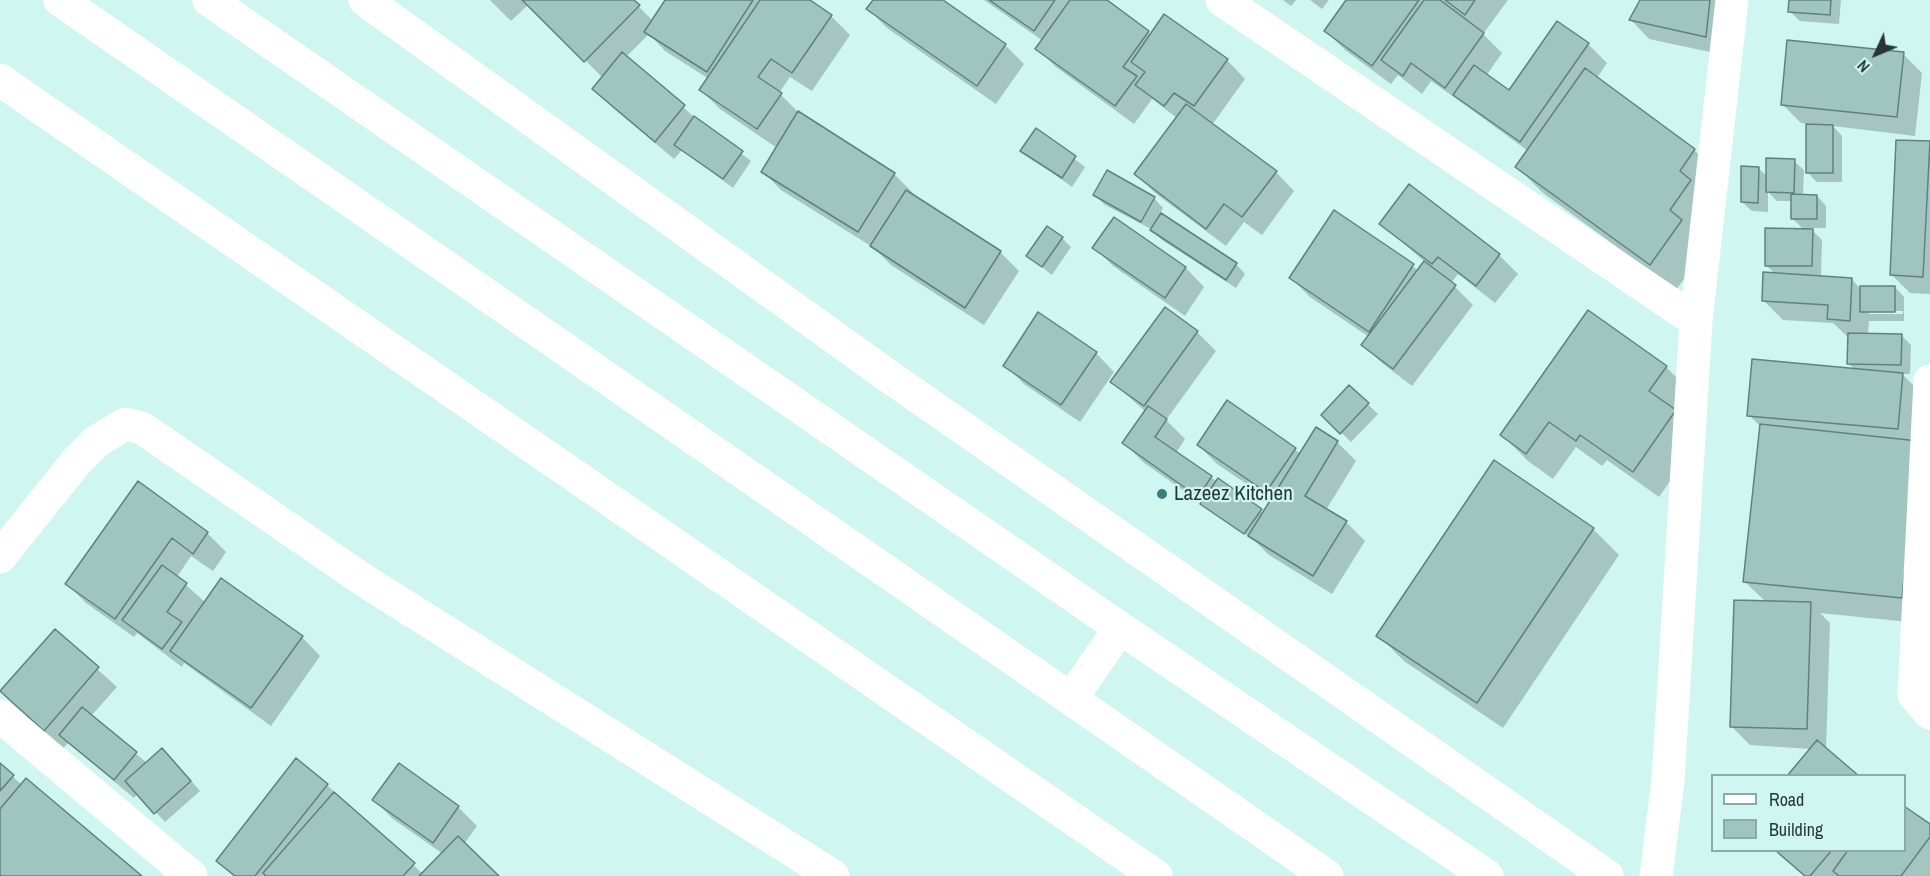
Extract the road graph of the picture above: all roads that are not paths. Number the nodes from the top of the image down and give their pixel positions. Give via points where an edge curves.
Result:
1 (60, 0) edge
2 (209, 0) edge
3 (365, 0) edge
4 (1222, 0) edge
5 (1731, 0) edge
6 (0, 80) edge
7 (1696, 321) junction
8 (1930, 381) edge
9 (0, 557) edge
10 (1120, 628) junction
11 (1071, 699) junction
12 (1930, 713) edge
13 (0, 716) edge
14 (826, 874) edge
15 (191, 876) edge
16 (1156, 876) edge
17 (1327, 876) edge
18 (1487, 876) edge
19 (1607, 876) edge
20 (1656, 876) edge

1 - 11 street
2 - 10 street
3 - 19 street via 884,373
4 - 7 street
5 - 7 street
6 - 16 street
7 - 20 street via 1668,781
8 - 12 street via 1914,695
9 - 14 street via 96,442 125,424 142,428 365,581
10 - 11 street
10 - 18 street
11 - 17 street
13 - 15 street

